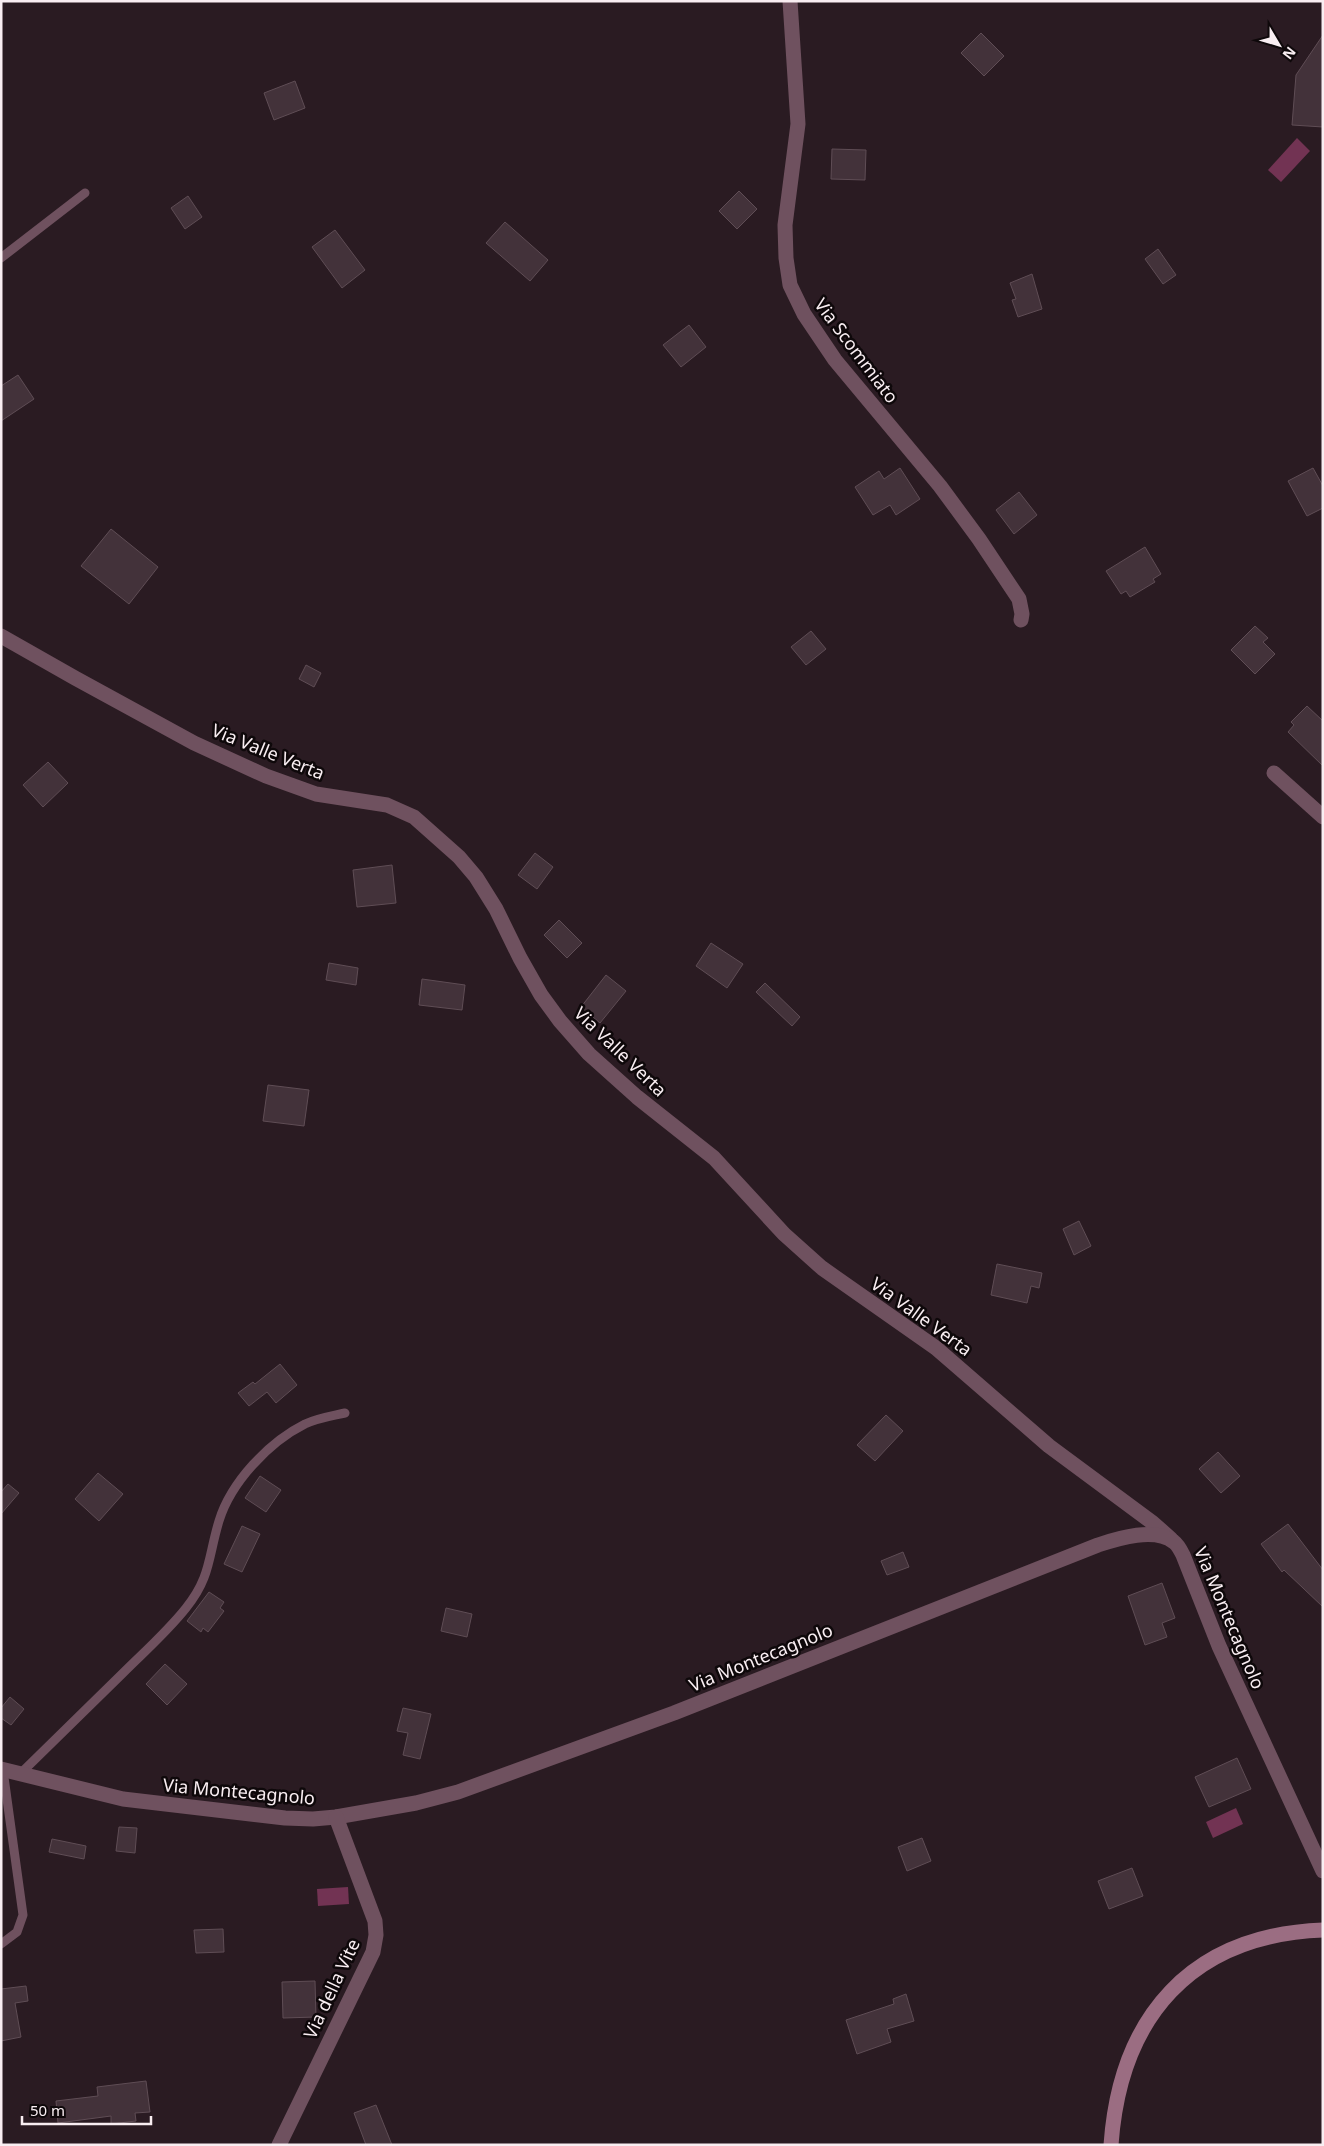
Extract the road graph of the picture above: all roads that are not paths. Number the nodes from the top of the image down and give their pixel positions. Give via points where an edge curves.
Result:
1 (790, 1) edge
2 (85, 193) dead end
3 (1, 258) edge
4 (1021, 620) dead end
5 (1, 636) edge
6 (1274, 773) dead end
7 (1323, 817) edge
8 (345, 1413) dead end
9 (1174, 1542) junction
10 (2, 1770) edge
11 (20, 1774) junction
12 (336, 1817) junction
13 (1323, 1871) edge
14 (1323, 1930) edge
15 (1, 1944) edge
16 (279, 2145) edge
17 (1111, 2145) edge

1 - 4 street, Via Scommiato via 798,124 786,225 790,285 804,314 834,360 944,491 979,538 1019,599
2 - 3 lane
5 - 9 street, Via Valle Verta via 194,742 266,776 316,794 387,805 418,820 476,877 541,996 589,1054 714,1158 784,1234 822,1268 936,1348 1049,1446
6 - 7 street
8 - 11 lane via 314,1421 294,1431 248,1471 222,1511 206,1576 193,1599 163,1634
9 - 12 street, Via Montecagnolo via 1147,1535 1105,1542 674,1713 475,1786 416,1803
9 - 13 street, Via Montecagnolo via 1184,1555 1219,1646
10 - 11 street, Via Montecagnolo
10 - 15 lane via 23,1916 17,1932
11 - 12 street, Via Montecagnolo via 102,1795 145,1802 285,1818
12 - 16 street, Via della Vite via 375,1921 376,1940
14 - 17 main road via 1278,1934 1245,1942 1216,1956 1173,1988 1148,2019 1130,2055 1118,2092

